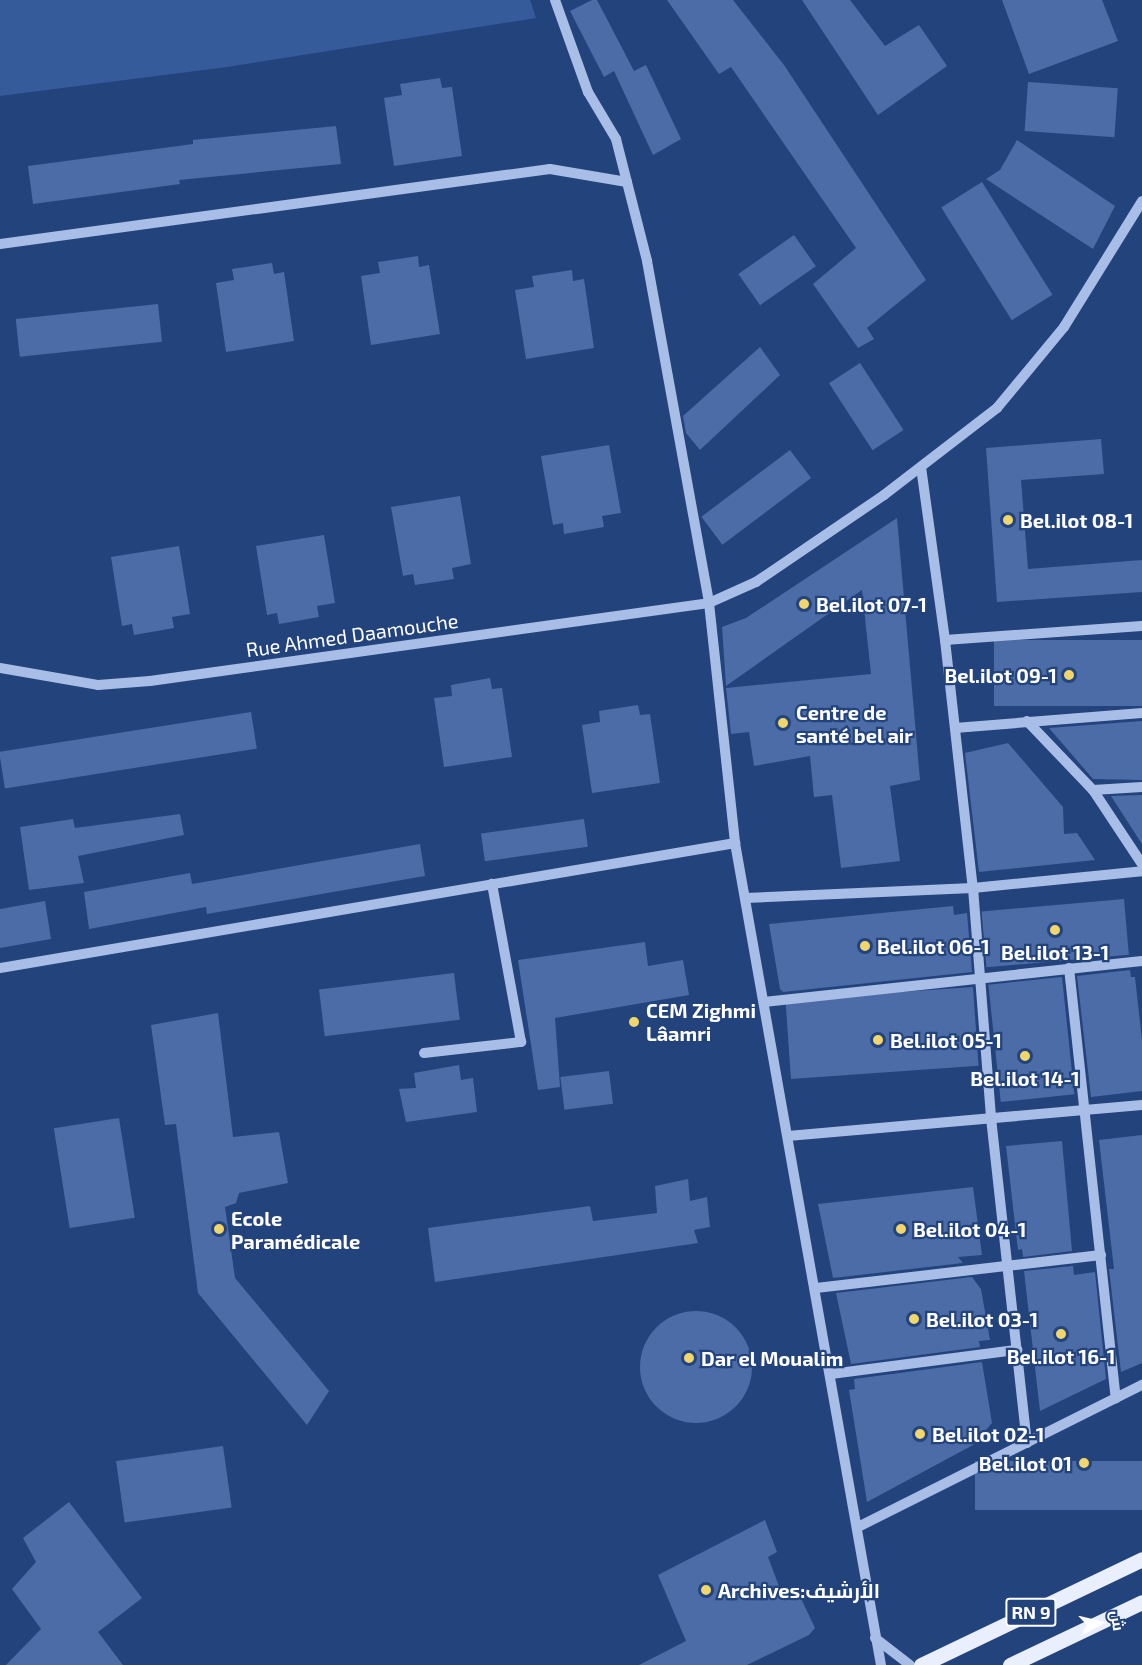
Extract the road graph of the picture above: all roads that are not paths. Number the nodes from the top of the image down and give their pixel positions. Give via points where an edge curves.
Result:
1 (555, 0) edge
2 (627, 182) junction
3 (1142, 201) edge
4 (0, 243) edge
5 (921, 466) junction
6 (709, 603) junction
7 (1142, 626) edge
8 (945, 640) junction
9 (0, 668) edge
10 (1142, 713) edge
11 (1027, 721) junction
12 (955, 728) junction
13 (1142, 786) edge
14 (1093, 790) junction
15 (735, 843) junction
16 (1142, 864) edge
17 (1142, 872) edge
18 (492, 884) junction
19 (973, 888) junction
20 (745, 898) junction
21 (1142, 961) edge
22 (0, 968) edge
23 (1069, 968) junction
24 (978, 976) junction
25 (764, 1002) junction
26 (424, 1053) dead end
27 (1142, 1105) edge
28 (1085, 1110) junction
29 (992, 1118) junction
30 (788, 1136) junction
31 (1101, 1255) junction
32 (1009, 1266) junction
33 (816, 1288) junction
34 (1017, 1350) junction
35 (831, 1374) junction
36 (1142, 1385) edge
37 (1116, 1398) junction
38 (1026, 1443) junction
39 (858, 1527) junction
40 (1142, 1559) edge
41 (1142, 1602) edge
42 (875, 1638) junction
43 (881, 1665) edge
44 (910, 1665) edge
45 (921, 1665) edge
46 (1010, 1665) edge

1 - 2 street via 588,92 616,139
2 - 4 street via 550,169
2 - 6 street via 647,261
3 - 5 street, Rue Ahmed Daamouche via 1064,327 997,408
5 - 6 street, Rue Ahmed Daamouche via 756,582
5 - 8 street
6 - 9 street, Rue Ahmed Daamouche via 150,681 98,685
6 - 15 street
7 - 8 street
8 - 12 street
10 - 11 street
11 - 12 street
11 - 14 street
12 - 19 street
13 - 14 street
14 - 16 street
15 - 18 street
15 - 20 street
17 - 19 street
18 - 22 street
18 - 26 street via 522,1042
19 - 20 street
19 - 24 street
20 - 25 street
21 - 23 street
23 - 24 street
23 - 28 street
24 - 25 street
24 - 29 street
25 - 30 street
27 - 28 street
28 - 29 street
28 - 31 street
29 - 30 street
29 - 32 street
30 - 33 street
31 - 32 street
31 - 37 street
32 - 33 street
32 - 34 street
33 - 35 street
34 - 35 street
34 - 38 street
35 - 39 street
36 - 37 street
37 - 38 street
38 - 39 street
39 - 42 street
40 - 45 main road, RN 9
41 - 46 main road
42 - 43 street
42 - 44 street

